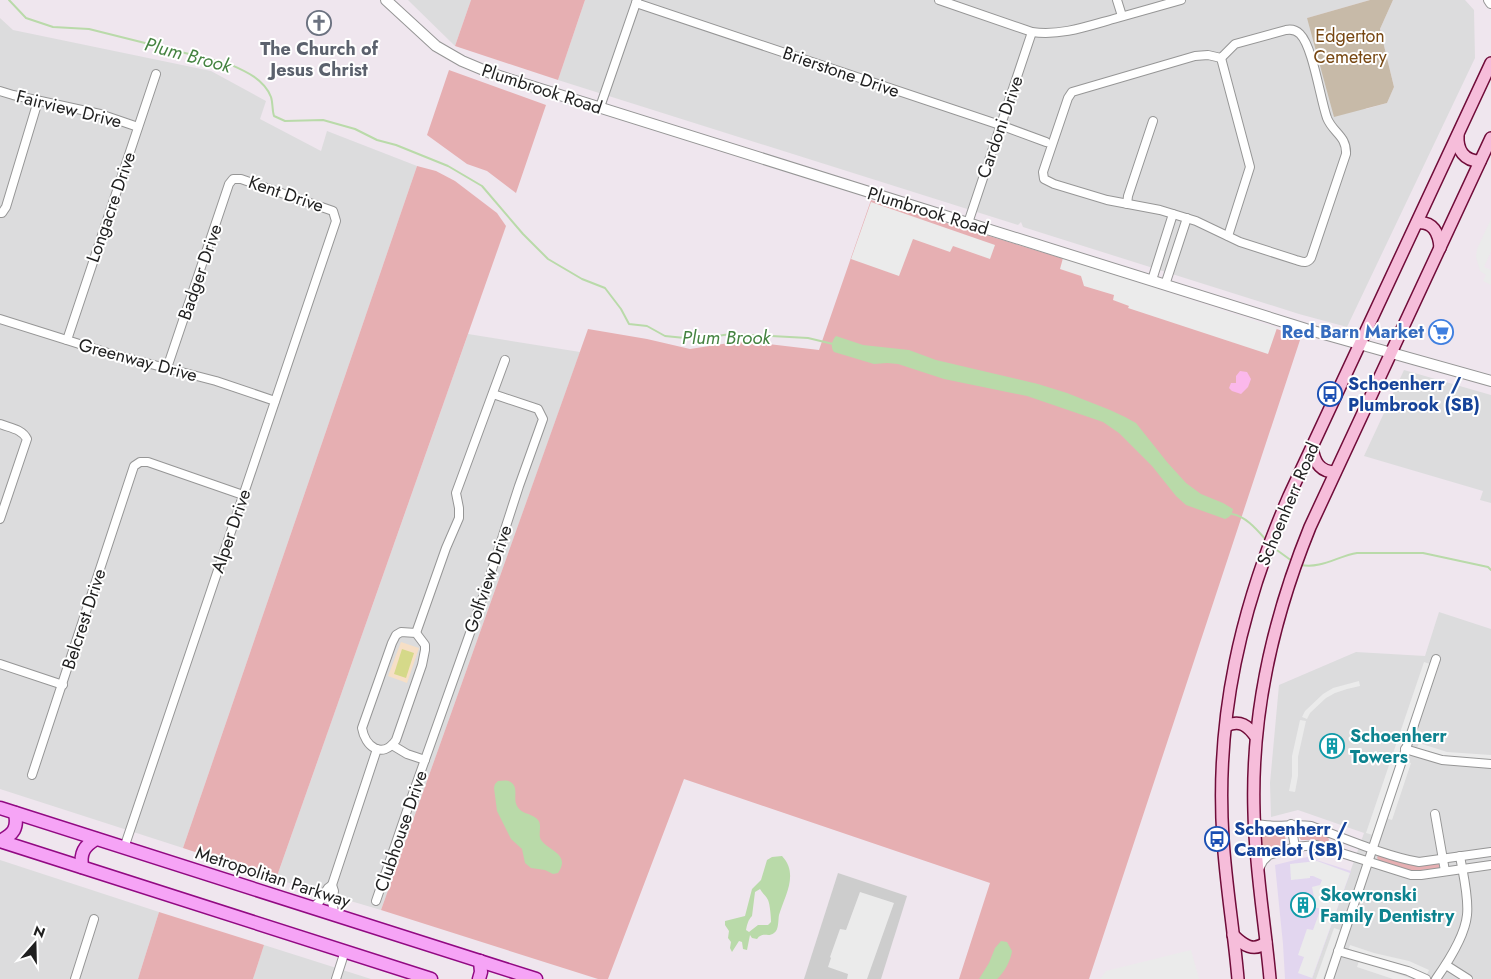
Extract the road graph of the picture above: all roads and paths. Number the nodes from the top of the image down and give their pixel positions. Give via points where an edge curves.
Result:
1 (939, 0) edge
2 (1117, 0) edge
3 (1181, 0) edge
4 (389, 1) edge
5 (637, 1) edge
6 (1122, 16) junction
7 (1032, 32) junction
8 (1221, 58) junction
9 (1491, 63) edge
10 (156, 74) dead end
11 (0, 91) edge
12 (38, 101) junction
13 (600, 107) junction
14 (1152, 121) dead end
15 (1000, 125) junction
16 (138, 127) junction
17 (1459, 133) junction
18 (1491, 138) edge
19 (1046, 142) dead end
20 (1480, 162) junction
21 (235, 178) joint
22 (1127, 204) junction
23 (0, 213) edge
24 (335, 214) joint
25 (1173, 214) junction
26 (1187, 218) junction
27 (968, 223) junction
28 (1417, 223) junction
29 (1228, 236) junction
30 (1440, 248) junction
31 (1152, 280) junction
32 (1165, 285) junction
33 (0, 319) edge
34 (67, 340) junction
35 (1360, 344) junction
36 (1391, 353) junction
37 (505, 360) dead end
38 (167, 368) junction
39 (1491, 382) edge
40 (493, 394) junction
41 (275, 401) junction
42 (0, 424) edge
43 (1312, 446) junction
44 (1335, 472) junction
45 (243, 495) junction
46 (0, 519) edge
47 (416, 633) junction
48 (1436, 659) dead end
49 (0, 664) edge
50 (63, 685) junction
51 (1226, 726) junction
52 (1256, 737) junction
53 (392, 745) junction
54 (377, 749) junction
55 (1405, 749) junction
56 (425, 760) junction
57 (1491, 764) edge
58 (32, 775) dead end
59 (0, 808) edge
60 (15, 813) junction
61 (1435, 814) dead end
62 (1254, 823) junction
63 (1291, 824) junction
64 (1336, 835) junction
65 (96, 839) junction
66 (0, 841) edge
67 (1295, 847) junction
68 (124, 848) junction
69 (1331, 848) junction
70 (1372, 848) junction
71 (1491, 852) edge
72 (1460, 856) junction
73 (1443, 859) junction
74 (1368, 861) junction
75 (1491, 865) edge
76 (82, 867) junction
77 (1462, 868) junction
78 (1258, 871) junction
79 (1445, 872) junction
80 (332, 886) junction
81 (376, 901) dead end
82 (312, 908) junction
83 (335, 915) junction
84 (94, 919) dead end
85 (1233, 935) junction
86 (1266, 942) junction
87 (345, 951) junction
88 (1338, 951) junction
89 (480, 961) junction
90 (1446, 965) junction
91 (75, 979) edge
92 (336, 979) edge
93 (431, 979) edge
94 (479, 979) edge
95 (536, 979) edge
96 (1238, 979) edge
97 (1270, 979) edge
98 (1328, 979) edge
99 (1426, 979) edge
100 (1436, 979) edge
101 (1468, 979) edge

1 - 7 street
2 - 6 street
3 - 6 street
4 - 13 street, Plumbrook Road via 436,46 462,62
5 - 13 street
5 - 15 street, Brierstone Drive
6 - 7 street via 1059,33
7 - 15 street, Cardoni Drive
8 - 22 street via 1195,56 1070,94 1043,172 1044,179
8 - 29 street via 1250,167
8 - 29 street via 1235,44 1286,30 1296,31 1307,45 1327,118 1346,145 1346,154 1309,261 1296,260
9 - 17 main road, Schoenherr Road
10 - 16 street, Longacre Drive
11 - 12 street, Fairview Drive
12 - 16 street, Fairview Drive via 100,114
12 - 23 street via 6,208
13 - 27 street, Plumbrook Road
14 - 22 street
15 - 19 street, Brierstone Drive
15 - 27 street, Cardoni Drive
16 - 34 street, Longacre Drive
17 - 20 main road via 1461,153
17 - 28 main road, Schoenherr Road
18 - 20 main road, Schoenherr Road
20 - 30 main road, Schoenherr Road
21 - 24 street, Kent Drive via 331,209
21 - 38 street, Badger Drive via 229,184
22 - 25 street
24 - 41 street, Alper Drive via 336,221
25 - 26 street
25 - 31 street
26 - 29 street
26 - 32 street
27 - 31 street, Plumbrook Road
28 - 30 main road via 1434,228
28 - 35 main road, Schoenherr Road
30 - 36 main road, Schoenherr Road
31 - 32 street, Plumbrook Road
32 - 35 street, Plumbrook Road
33 - 34 street, Greenway Drive
34 - 38 street, Greenway Drive
35 - 36 street, Plumbrook Road
35 - 43 main road, Schoenherr Road
36 - 39 street, Plumbrook Road
36 - 44 main road, Schoenherr Road
37 - 40 street
38 - 41 street, Greenway Drive
40 - 47 street via 456,493 459,518
40 - 56 street, Golfview Drive via 538,409 544,419
41 - 45 street, Alper Drive
42 - 46 street via 23,433 27,439
43 - 44 main road via 1319,466
43 - 51 main road, Schoenherr Road via 1281,515 1253,592 1240,642
44 - 52 main road, Schoenherr Road via 1310,527 1281,607 1269,652
45 - 50 street, Belcrest Drive via 148,462 137,463 132,470
45 - 68 street, Alper Drive
47 - 53 street via 426,650
47 - 54 street via 396,635 364,720 363,736 369,745
48 - 55 street
49 - 50 street
50 - 58 street, Belcrest Drive
51 - 52 main road via 1243,724
51 - 85 main road, Schoenherr Road via 1223,832
52 - 62 main road, Schoenherr Road
53 - 54 street
53 - 56 street
54 - 80 street
55 - 57 street via 1442,760
55 - 70 street
56 - 81 street, Clubhouse Drive
59 - 60 main road, Metropolitan Parkway
60 - 65 main road, Metropolitan Parkway
60 - 66 main road via 16,828
61 - 73 street
62 - 63 street via 1271,826
62 - 78 main road, Schoenherr Road
63 - 64 street via 1311,826
63 - 67 street
64 - 69 street
64 - 70 street
65 - 68 main road, Metropolitan Parkway
65 - 76 main road via 82,853
66 - 76 main road
67 - 69 street via 1316,845
67 - 78 street via 1269,856
68 - 82 main road, Metropolitan Parkway
69 - 74 street
70 - 73 street via 1419,862
70 - 74 street
71 - 72 street
72 - 73 street
72 - 77 street
73 - 79 street
74 - 79 street via 1411,874
74 - 88 street
75 - 77 street
76 - 87 main road
77 - 79 street
77 - 90 street via 1467,916
78 - 86 main road, Schoenherr Road
80 - 82 street
80 - 83 street
82 - 83 main road, Metropolitan Parkway
83 - 89 main road, Metropolitan Parkway
84 - 91 street
85 - 86 main road via 1250,947 1258,948
85 - 96 main road, Schoenherr Road
86 - 97 main road, Schoenherr Road
87 - 92 street
87 - 93 main road
88 - 98 street
88 - 99 street
89 - 94 main road
89 - 95 main road, Metropolitan Parkway
90 - 100 street
90 - 101 street

